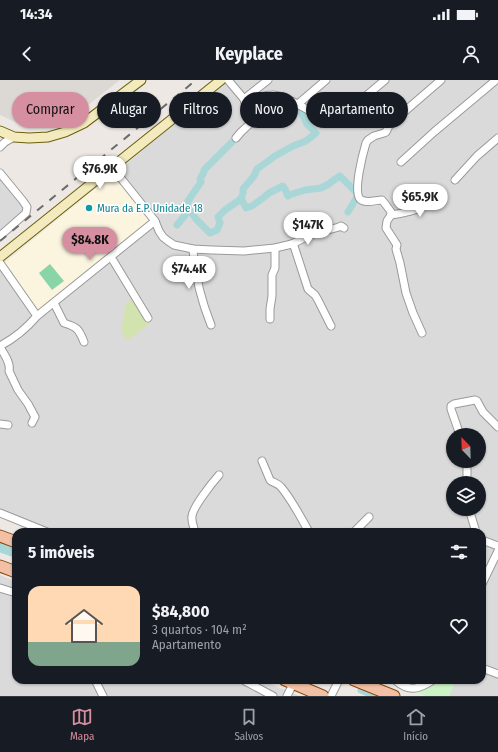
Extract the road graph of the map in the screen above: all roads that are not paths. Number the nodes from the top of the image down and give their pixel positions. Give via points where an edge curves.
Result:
1 (141, 80) edge
2 (221, 80) edge
3 (228, 80) edge
4 (268, 80) edge
5 (326, 80) edge
6 (384, 80) edge
7 (441, 80) edge
8 (496, 80) edge
9 (253, 92) edge
10 (240, 94) edge
11 (298, 104) joint
12 (245, 128) edge
13 (0, 132) edge
14 (14, 137) junction
15 (236, 138) dead end
16 (498, 138) edge
17 (0, 147) edge
18 (401, 162) dead end
19 (112, 167) junction
20 (0, 173) edge
21 (455, 180) dead end
22 (428, 198) dead end
23 (392, 215) junction
24 (155, 221) junction
25 (344, 228) dead end
26 (0, 236) edge
27 (292, 244) junction
28 (275, 248) junction
29 (193, 249) junction
30 (0, 256) edge
31 (111, 257) junction
32 (0, 263) edge
33 (54, 303) junction
34 (37, 316) junction
35 (148, 318) dead end
36 (270, 319) dead end
37 (211, 325) dead end
38 (331, 326) dead end
39 (422, 333) dead end
40 (84, 342) dead end
41 (0, 346) edge
42 (32, 423) dead end
43 (0, 424) edge
44 (8, 425) dead end
45 (498, 427) edge
46 (458, 428) edge
47 (262, 461) dead end
48 (218, 475) dead end
49 (0, 513) edge
50 (471, 516) edge
51 (369, 517) dead end
52 (37, 528) edge
53 (194, 528) edge
54 (307, 528) edge
55 (358, 528) edge
56 (475, 528) edge
57 (0, 536) edge
58 (12, 540) edge
59 (486, 542) edge
60 (498, 546) edge
61 (498, 552) edge
62 (0, 566) edge
63 (12, 570) edge
64 (486, 576) edge
65 (0, 588) edge
66 (12, 592) edge
67 (486, 670) edge
68 (498, 674) edge
69 (97, 684) edge
70 (250, 684) edge
71 (289, 684) edge
72 (294, 684) edge
73 (337, 684) edge
74 (364, 684) edge
75 (400, 684) edge
76 (425, 684) edge
77 (103, 696) edge
78 (273, 696) edge
79 (287, 696) edge
80 (323, 696) edge
81 (331, 696) edge
82 (394, 696) edge

1 - 14 street via 84,123 64,132 48,137
2 - 19 street
3 - 10 street
4 - 9 street
5 - 11 street
6 - 11 street via 332,123
7 - 23 street via 390,124 384,134 376,135 366,143 359,175 359,198 382,200
8 - 18 street
12 - 15 street
13 - 14 street
14 - 17 street
16 - 21 street
19 - 24 street
19 - 30 street
20 - 26 street via 27,207 26,213
22 - 23 street via 427,203 420,208
23 - 39 street via 387,221 386,228 397,245 406,293
24 - 29 street via 168,242
24 - 31 street
25 - 27 street via 341,226 310,235
27 - 28 street
27 - 38 street via 308,289 315,295
28 - 29 street via 244,251
28 - 36 street
29 - 37 street via 199,291
31 - 33 street
31 - 35 street
32 - 34 street
33 - 34 street
33 - 40 street via 64,323 76,327
34 - 41 street via 21,333
41 - 42 street via 18,390 35,417
43 - 44 street
45 - 46 street via 475,400 451,406
47 - 54 street via 270,480 284,491
48 - 53 street via 193,514
49 - 52 street
50 - 56 street
51 - 55 street
57 - 58 main road
59 - 60 street
61 - 64 street
62 - 63 main road
65 - 66 street
67 - 68 street
69 - 77 street
70 - 78 street
71 - 79 street
72 - 80 main road
73 - 81 street
74 - 82 main road
75 - 76 street via 408,688

